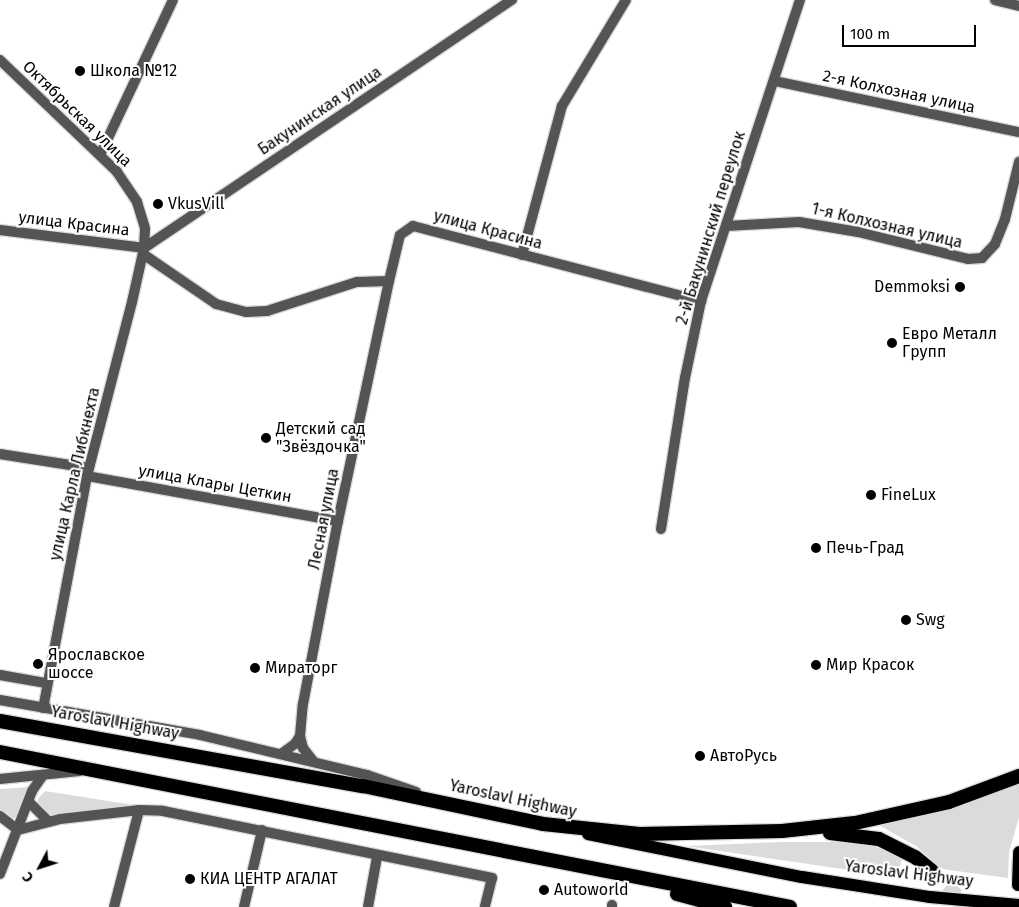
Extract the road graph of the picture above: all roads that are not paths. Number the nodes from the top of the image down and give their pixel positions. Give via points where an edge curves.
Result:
1 (173, 0) edge
2 (512, 0) edge
3 (626, 0) edge
4 (800, 0) edge
5 (995, 0) edge
6 (1019, 6) edge
7 (0, 60) edge
8 (774, 81) junction
9 (1019, 132) edge
10 (100, 155) junction
11 (1019, 162) edge
12 (726, 226) junction
13 (0, 230) edge
14 (143, 251) junction
15 (522, 255) junction
16 (389, 282) junction
17 (701, 301) junction
18 (0, 454) edge
19 (88, 472) junction
20 (338, 521) junction
21 (661, 529) dead end
22 (0, 674) edge
23 (46, 683) junction
24 (0, 700) edge
25 (43, 708) junction
26 (0, 721) edge
27 (300, 736) junction
28 (0, 752) edge
29 (281, 754) junction
30 (314, 762) junction
31 (96, 769) junction
32 (43, 775) junction
33 (1019, 776) edge
34 (0, 779) edge
35 (29, 802) junction
36 (445, 802) junction
37 (139, 810) junction
38 (0, 816) edge
39 (49, 822) junction
40 (543, 824) junction
41 (18, 830) junction
42 (262, 830) junction
43 (782, 831) junction
44 (1019, 852) edge
45 (377, 857) junction
46 (560, 864) junction
47 (932, 871) tunnel mouth
48 (0, 874) edge
49 (1018, 884) edge
50 (1019, 905) edge
51 (114, 907) edge
52 (244, 907) edge
53 (368, 907) edge
54 (485, 907) edge
55 (725, 907) edge
56 (790, 907) edge

1 - 10 street
2 - 14 street, Бакунинская улица
3 - 15 street via 562,106
4 - 8 street, 2-й Бакунинский переулок
5 - 6 street
7 - 10 street, Октябрьская улица
8 - 9 street, 2-я Колхозная улица
8 - 12 street, 2-й Бакунинский переулок
10 - 14 street, Октябрьская улица via 117,172 137,202 144,229
11 - 12 street, 1-я Колхозная улица via 1005,219 995,244 982,258 968,259 858,232 798,222
12 - 17 street, 2-й Бакунинский переулок
13 - 14 street, улица Красина
14 - 16 street, улица Красина via 203,297 224,307 246,312 266,311 369,280
14 - 19 street, улица Карла Либкнехта
15 - 16 street, улица Красина via 422,227 409,227 400,235
15 - 17 street, улица Красина
16 - 20 street, Лесная улица
17 - 21 street, 2-й Бакунинский переулок
18 - 19 street, улица Клары Цеткин
19 - 20 street, улица Клары Цеткин
19 - 23 street, улица Карла Либкнехта
20 - 27 street, Лесная улица via 303,704
22 - 23 street
23 - 25 street, улица Карла Либкнехта
24 - 25 street
25 - 29 street via 200,735
26 - 36 highway, Yaroslavl Highway
27 - 29 street
27 - 30 street via 303,748
28 - 31 highway
29 - 30 street
30 - 36 street via 367,775
31 - 32 street
31 - 46 highway
32 - 34 street
32 - 35 street
33 - 43 highway via 909,813
35 - 39 street
35 - 41 street
36 - 40 highway, Yaroslavl Highway
37 - 39 street
37 - 42 street via 163,811
37 - 51 street
38 - 41 street
39 - 41 street
40 - 43 highway via 639,834
40 - 50 main road, Yaroslavl Highway via 802,877 930,897
41 - 48 street
42 - 45 street
42 - 52 street
43 - 47 highway via 852,834 879,839 915,857
44 - 49 main road
45 - 53 street
45 - 54 street via 492,878
46 - 55 highway
46 - 56 highway

